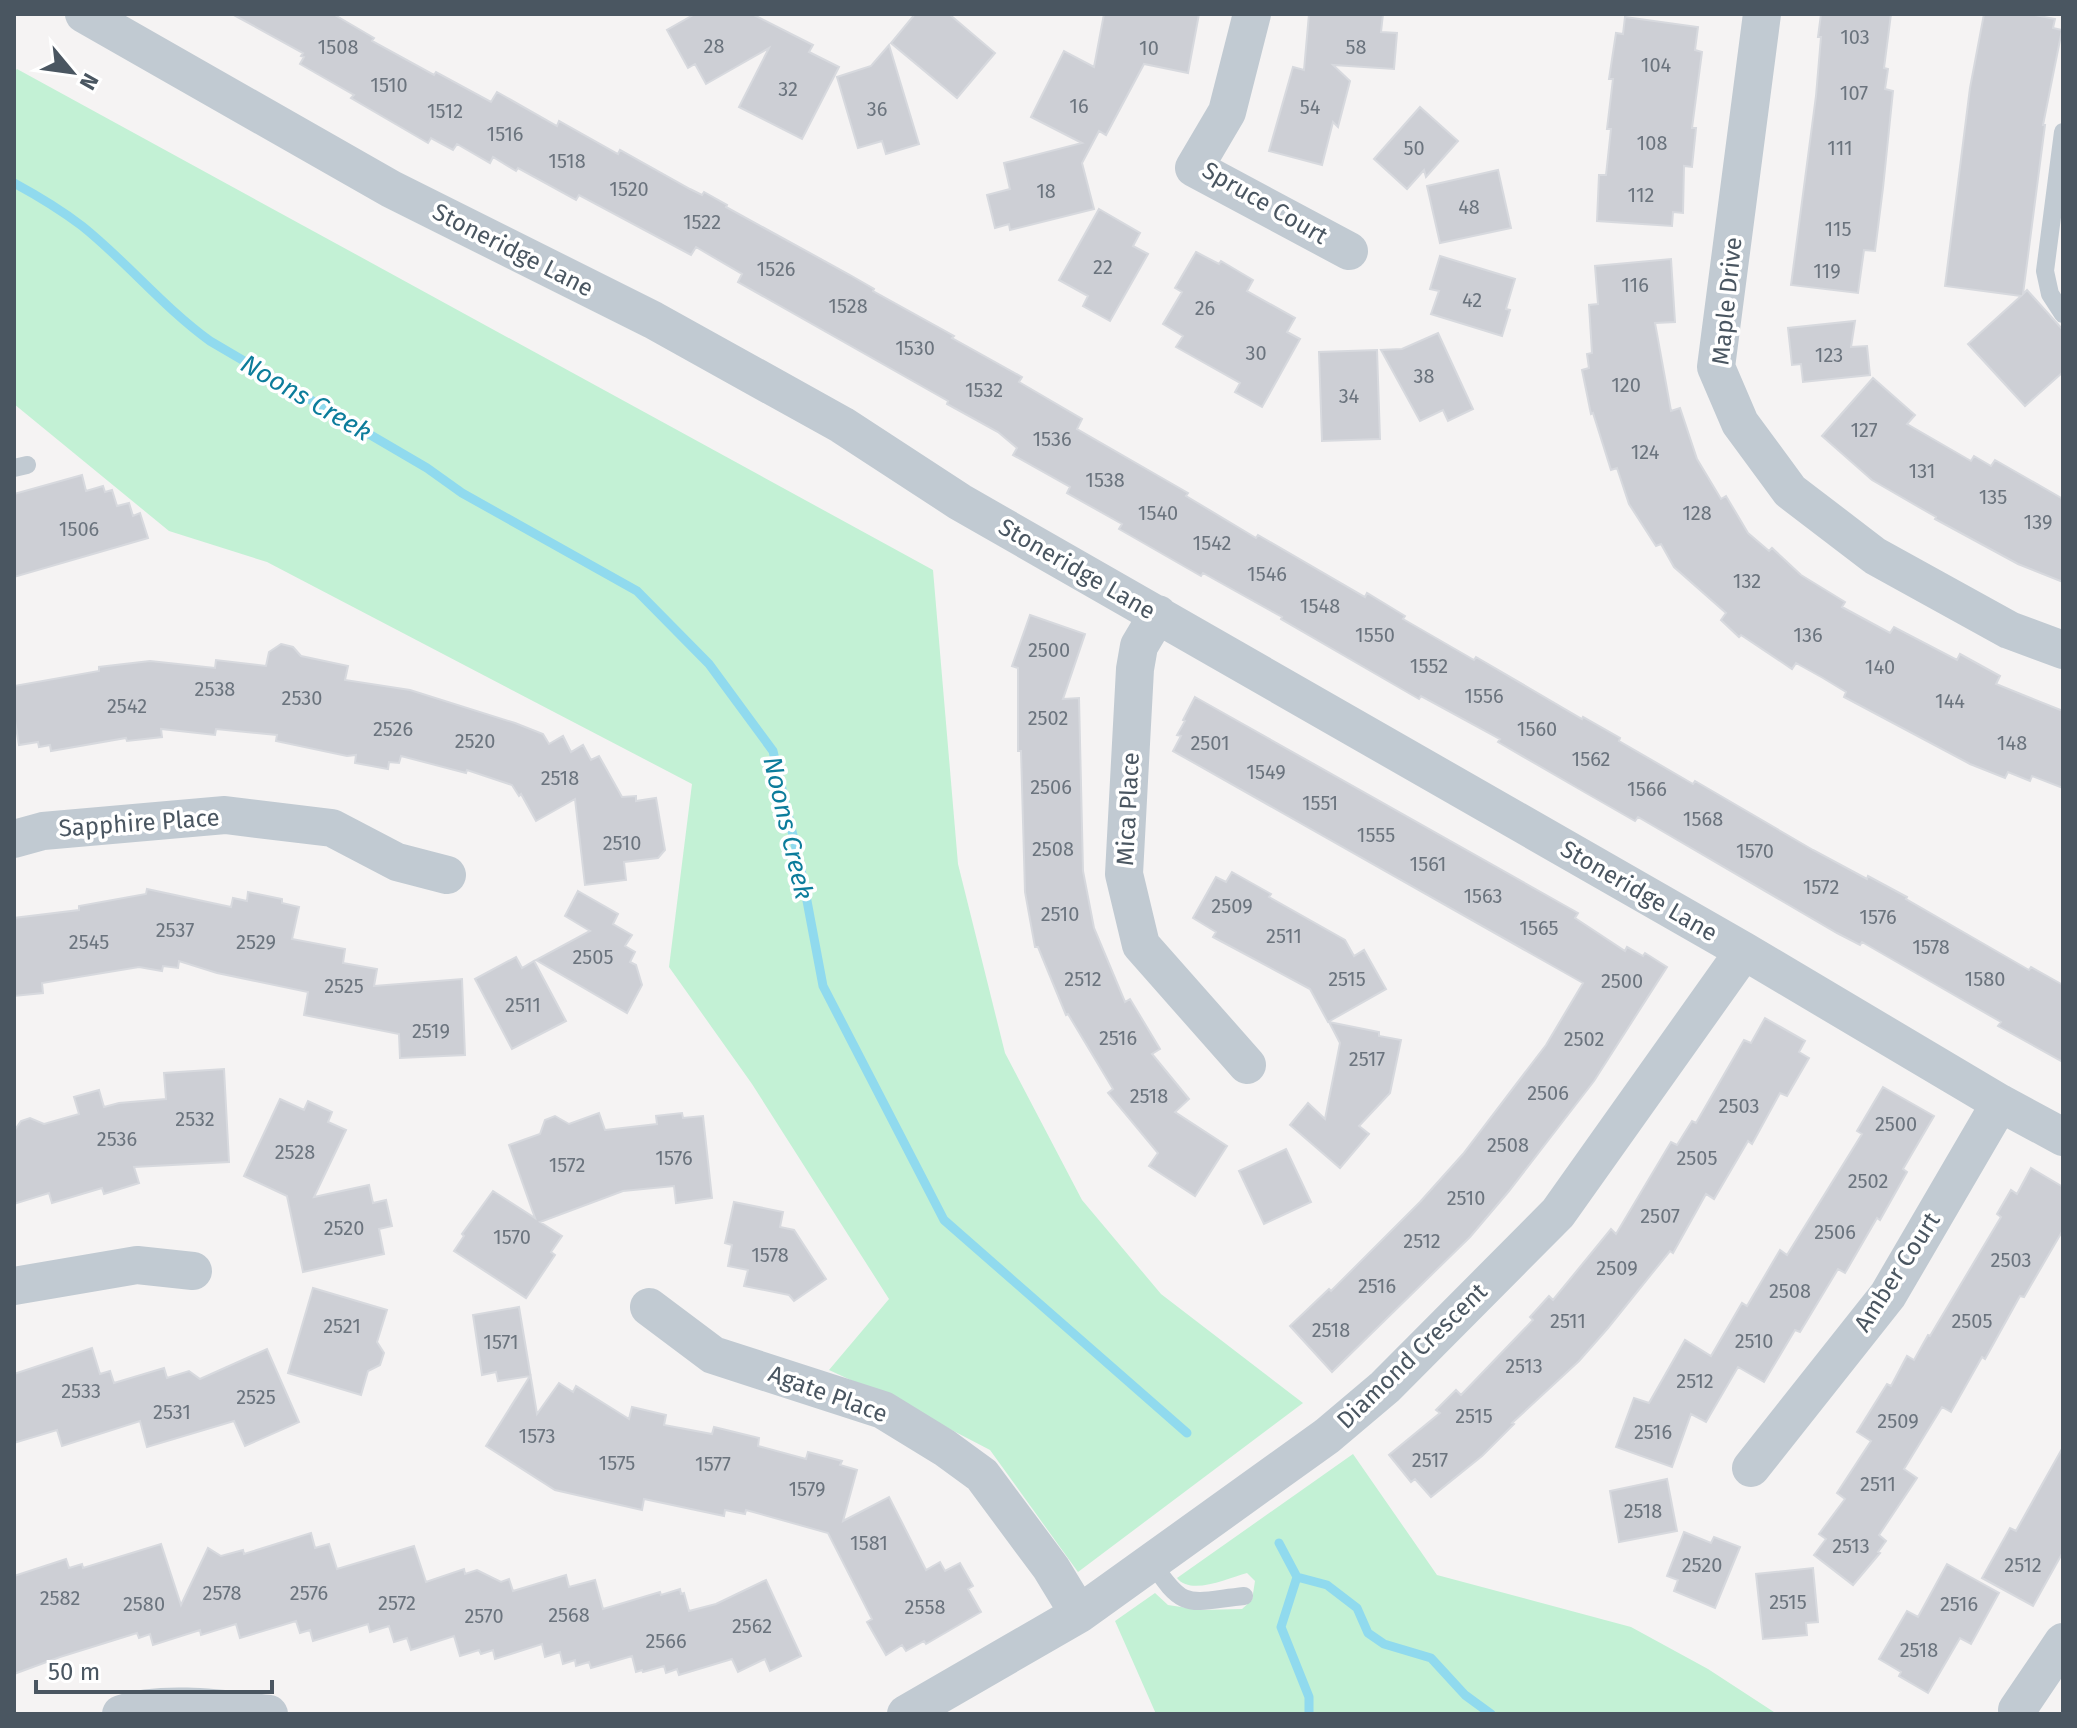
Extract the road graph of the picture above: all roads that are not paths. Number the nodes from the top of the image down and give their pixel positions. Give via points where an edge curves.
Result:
1 (84, 14) edge
2 (1252, 14) edge
3 (1762, 14) edge
4 (2063, 132) edge
5 (1349, 251) dead end
6 (2063, 314) edge
7 (1158, 614) junction
8 (2063, 650) edge
9 (14, 839) edge
10 (447, 875) dead end
11 (1744, 951) junction
12 (1247, 1065) dead end
13 (2000, 1103) junction
14 (2063, 1137) edge
15 (193, 1271) dead end
16 (14, 1286) edge
17 (649, 1307) dead end
18 (1751, 1468) dead end
19 (1152, 1562) junction
20 (1244, 1596) dead end
21 (1079, 1614) junction
22 (2063, 1642) edge
23 (2017, 1710) dead end
24 (229, 1712) edge
25 (121, 1714) edge
26 (269, 1714) edge
27 (906, 1714) edge

1 - 7 street, Stoneridge Lane via 391,189 653,320 828,417 960,502
2 - 5 street, Spruce Court via 1227,112 1194,168
3 - 8 street, Maple Drive via 1716,367 1740,423 1790,491 1875,556 2009,630
4 - 6 lane via 2045,271 2050,294
7 - 11 street, Stoneridge Lane
7 - 12 street, Mica Place via 1139,646 1135,669 1124,874 1141,945
9 - 10 street, Sapphire Place via 43,831 225,815 332,828 397,862
11 - 13 street, Stoneridge Lane
11 - 19 street, Diamond Crescent via 1558,1213 1385,1387 1327,1436
13 - 14 street, Stoneridge Lane
13 - 18 street, Amber Court via 1888,1295
15 - 16 street via 137,1265
17 - 21 street, Agate Place via 713,1355 883,1410 945,1448 982,1475
19 - 20 lane via 1179,1597 1196,1601
19 - 21 street, Diamond Crescent
21 - 27 street, Diamond Crescent
22 - 23 street
24 - 25 street via 141,1708
24 - 26 street

